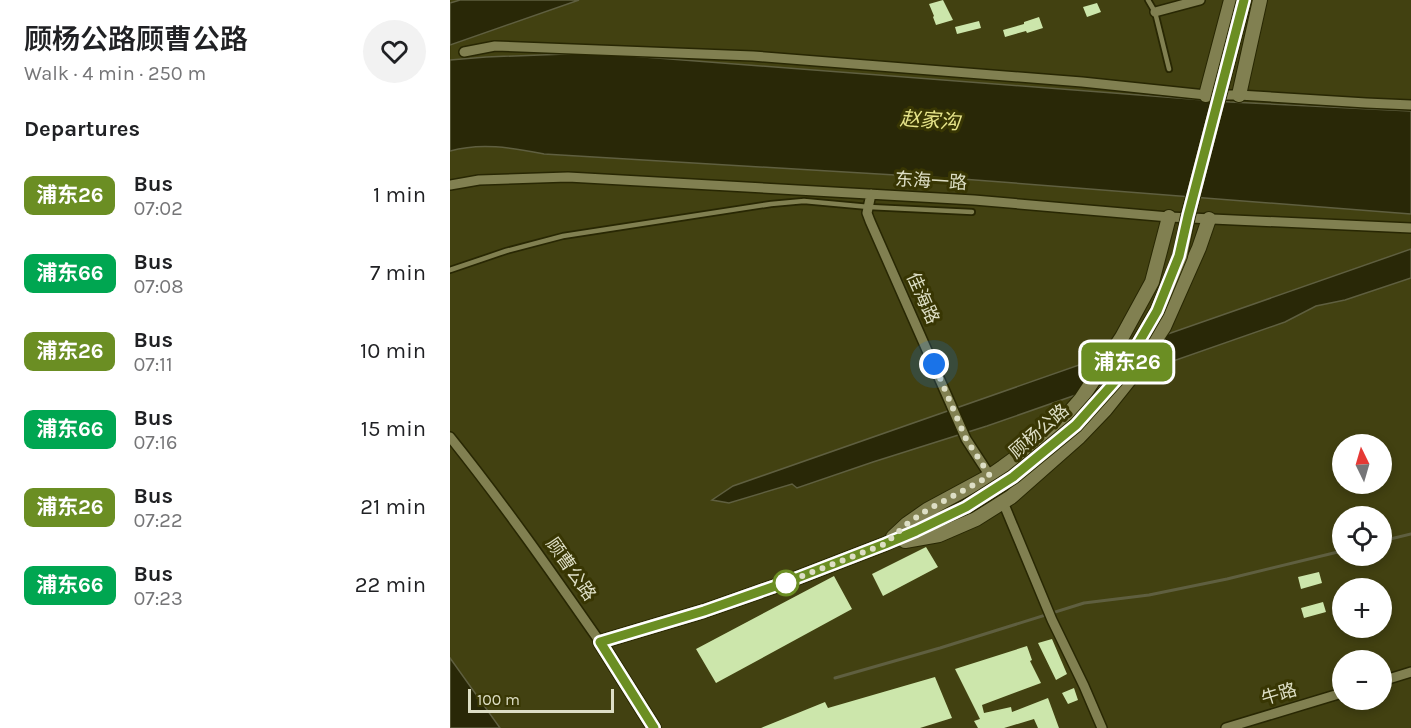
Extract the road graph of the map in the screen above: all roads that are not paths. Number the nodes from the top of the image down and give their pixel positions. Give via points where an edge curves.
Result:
1 (1148, 0) edge
2 (1200, 0) edge
3 (1231, 0) edge
4 (1244, 0) edge
5 (1260, 0) edge
6 (1155, 12) junction
7 (464, 52) dead end
8 (1169, 69) dead end
9 (1206, 95) junction
10 (1239, 95) junction
11 (1411, 105) edge
12 (450, 185) edge
13 (871, 195) junction
14 (868, 207) junction
15 (972, 212) dead end
16 (1169, 218) junction
17 (1209, 219) junction
18 (1411, 228) edge
19 (450, 270) edge
20 (450, 437) edge
21 (990, 476) junction
22 (1003, 502) junction
23 (885, 544) junction
24 (600, 642) junction
25 (1411, 672) edge
26 (1392, 678) edge
27 (1332, 696) edge
28 (654, 728) edge
29 (1102, 728) edge
30 (1226, 728) edge

1 - 6 lane
2 - 6 street
3 - 9 street
4 - 23 street, 顾杨公路, bridge via 1179,256 1157,311 1118,378 1076,425 1013,477 966,507
5 - 10 street
6 - 8 lane
7 - 9 street via 495,46 753,56
9 - 10 street
10 - 11 street
12 - 13 street, 东海一路 via 479,180 568,177
13 - 14 street
13 - 16 street, 东海一路
14 - 15 lane
14 - 19 lane via 804,201 771,204 563,236
14 - 21 street, 佳海路 via 870,221 966,439
16 - 17 street, 东海一路
16 - 21 street via 1152,282 1081,399 1055,429
17 - 18 street, 东海一路
17 - 22 street via 1164,327 1129,380 1079,437
20 - 24 street, 顾曹公路
21 - 23 street via 927,510
22 - 23 street via 939,535
22 - 29 street
23 - 24 street, 顾杨公路 via 714,608
24 - 28 street, 顾曹公路
25 - 26 street
27 - 30 street, 牛路

